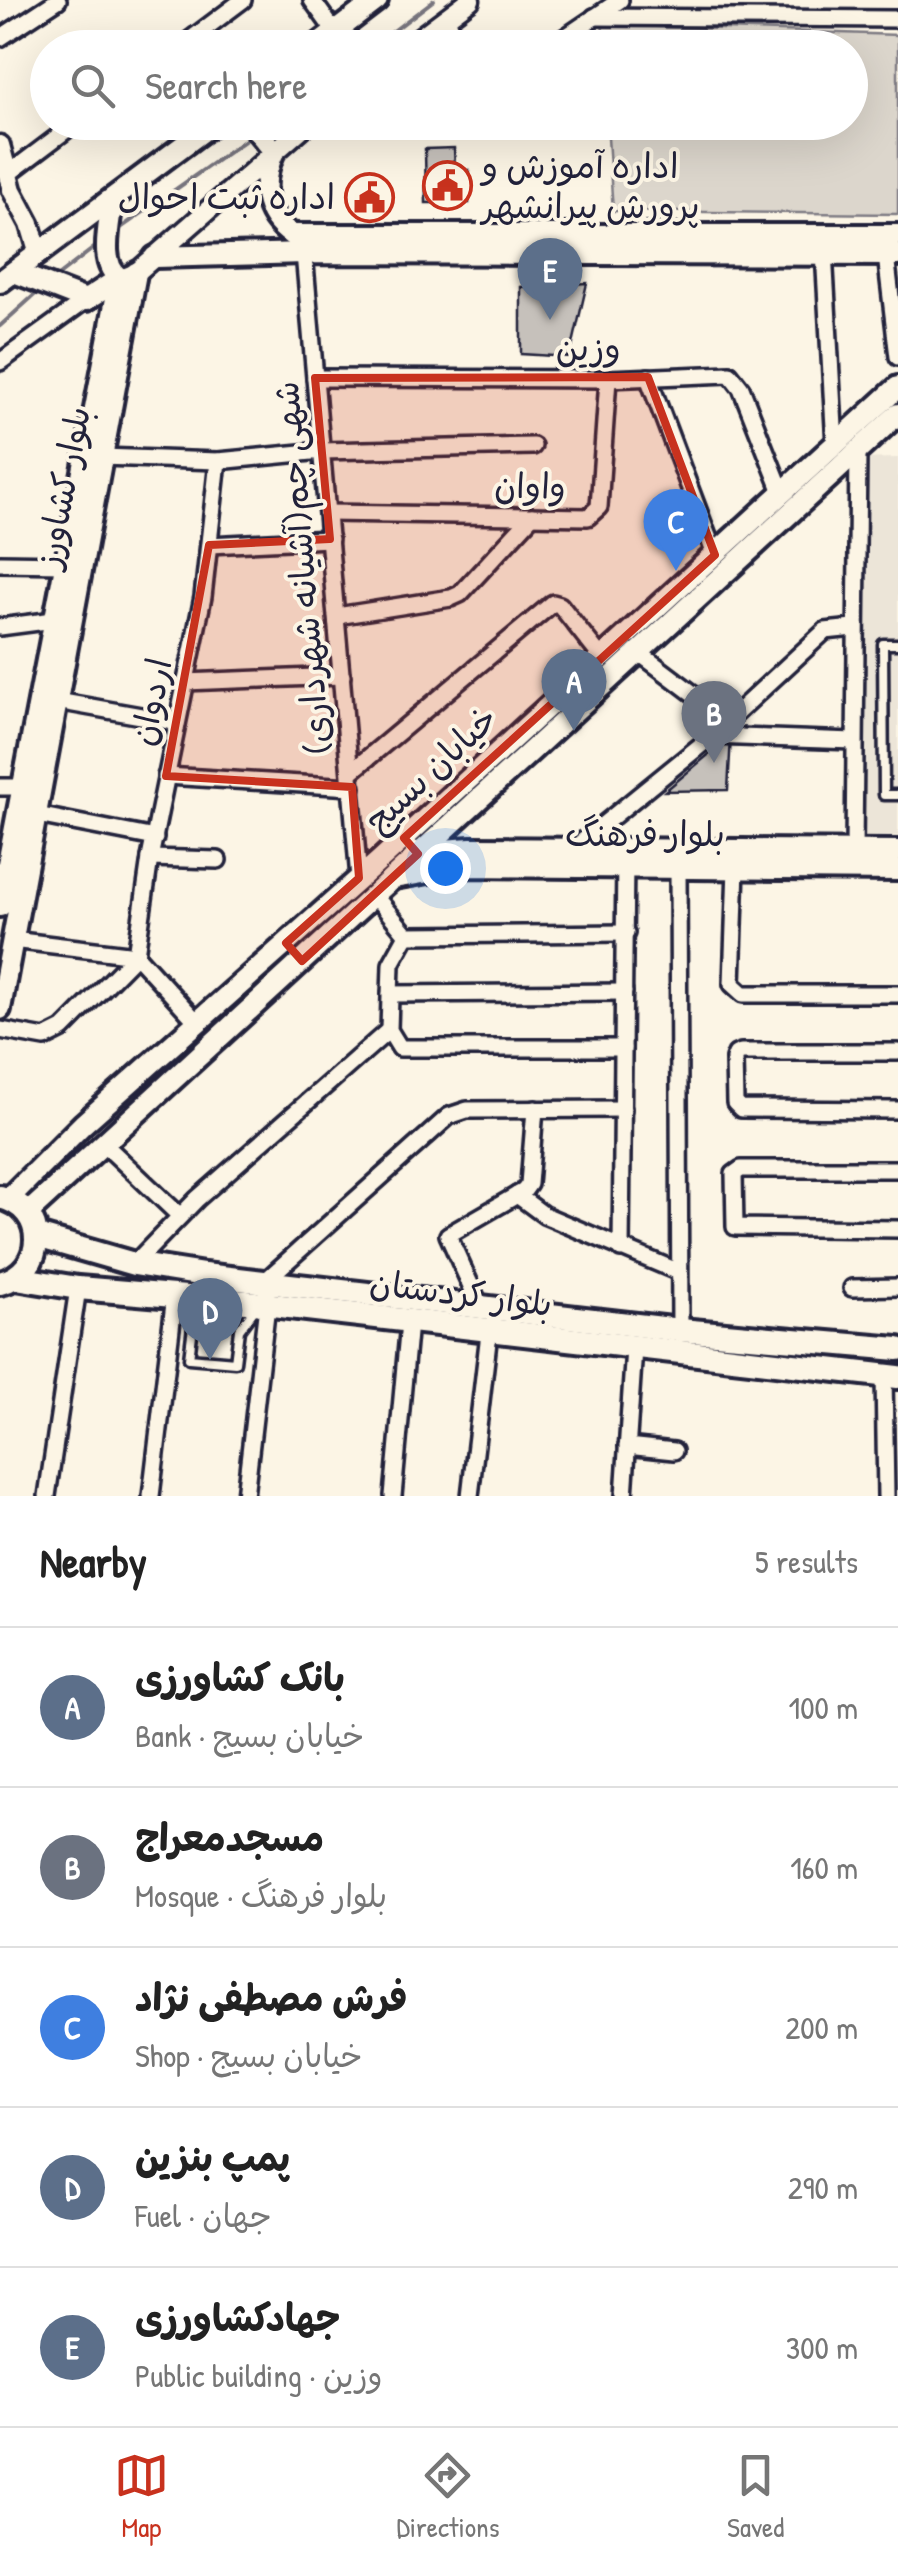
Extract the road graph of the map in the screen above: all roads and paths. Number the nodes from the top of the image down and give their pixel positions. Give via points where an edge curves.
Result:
1 (58, 0) edge
2 (242, 0) edge
3 (312, 0) edge
4 (376, 0) edge
5 (470, 0) edge
6 (620, 0) edge
7 (594, 17) junction
8 (446, 18) junction
9 (898, 19) edge
10 (202, 30) edge
11 (334, 30) edge
12 (338, 30) edge
13 (430, 30) edge
14 (451, 30) edge
15 (575, 30) edge
16 (0, 38) edge
17 (54, 140) edge
18 (191, 140) edge
19 (264, 140) edge
20 (281, 140) edge
21 (0, 145) edge
22 (270, 147) junction
23 (8, 174) junction
24 (112, 200) junction
25 (30, 224) junction
26 (66, 234) junction
27 (898, 235) edge
28 (298, 244) junction
29 (626, 244) junction
30 (824, 252) junction
31 (39, 254) junction
32 (892, 255) edge
33 (155, 257) junction
34 (121, 272) junction
35 (7, 277) edge
36 (81, 298) junction
37 (898, 358) edge
38 (0, 362) edge
39 (648, 377) junction
40 (315, 378) junction
41 (608, 379) junction
42 (898, 386) edge
43 (898, 414) edge
44 (533, 446) dead end
45 (835, 446) junction
46 (858, 451) junction
47 (322, 452) junction
48 (101, 457) junction
49 (218, 461) junction
50 (782, 492) junction
51 (328, 513) junction
52 (532, 516) junction
53 (330, 538) junction
54 (208, 545) junction
55 (715, 555) junction
56 (0, 563) edge
57 (64, 564) junction
58 (336, 616) junction
59 (54, 620) junction
60 (0, 627) edge
61 (854, 628) junction
62 (898, 644) edge
63 (638, 652) junction
64 (600, 657) junction
65 (342, 676) junction
66 (186, 682) junction
67 (57, 701) junction
68 (728, 720) junction
69 (175, 722) junction
70 (712, 736) junction
71 (854, 741) junction
72 (166, 776) junction
73 (352, 780) junction
74 (22, 787) junction
75 (0, 788) edge
76 (898, 795) edge
77 (465, 811) junction
78 (37, 815) junction
79 (155, 838) junction
80 (411, 846) junction
81 (573, 849) junction
82 (854, 850) junction
83 (898, 850) edge
84 (466, 854) junction
85 (150, 858) junction
86 (625, 858) junction
87 (218, 860) dead end
88 (678, 867) junction
89 (736, 867) junction
90 (898, 870) edge
91 (359, 878) junction
92 (392, 878) junction
93 (374, 895) junction
94 (0, 906) edge
95 (626, 933) junction
96 (408, 935) junction
97 (12, 940) junction
98 (286, 943) junction
99 (136, 955) junction
100 (302, 961) junction
101 (624, 992) junction
102 (390, 994) junction
103 (898, 994) edge
104 (0, 1009) edge
105 (197, 1022) junction
106 (0, 1030) edge
107 (388, 1030) junction
108 (623, 1048) junction
109 (898, 1052) edge
110 (535, 1108) junction
111 (623, 1110) junction
112 (898, 1110) edge
113 (103, 1143) junction
114 (898, 1169) edge
115 (516, 1195) junction
116 (4, 1198) edge
117 (28, 1213) junction
118 (180, 1216) junction
119 (898, 1229) edge
120 (37, 1236) junction
121 (621, 1249) junction
122 (134, 1264) junction
123 (679, 1272) junction
124 (8, 1281) edge
125 (78, 1288) junction
126 (852, 1288) dead end
127 (898, 1288) edge
128 (181, 1296) junction
129 (263, 1297) junction
130 (480, 1306) junction
131 (409, 1322) junction
132 (680, 1330) junction
133 (489, 1333) junction
134 (634, 1348) junction
135 (898, 1350) edge
136 (891, 1376) edge
137 (627, 1446) junction
138 (674, 1450) dead end
139 (47, 1496) edge
140 (151, 1496) edge
141 (245, 1496) edge
142 (393, 1496) edge
143 (470, 1496) edge
144 (624, 1496) edge
145 (886, 1496) edge

1 - 16 street
2 - 10 street
3 - 11 street
4 - 12 main road
5 - 8 street
6 - 7 street
7 - 9 street
7 - 15 street
8 - 13 street
8 - 14 street
17 - 23 street
18 - 24 main road
19 - 22 main road
20 - 22 street
21 - 23 street
22 - 28 main road via 266,197 278,225
22 - 33 street
23 - 25 street
24 - 26 main road
24 - 34 main road via 110,227
25 - 26 street
25 - 31 street
26 - 31 main road
27 - 29 main road
28 - 29 main road
28 - 33 main road
28 - 40 street, شهی چم(آشیانه شهرداری)
29 - 30 main road
30 - 32 main road
30 - 45 street
31 - 35 main road
32 - 37 street
33 - 34 street
34 - 36 main road
34 - 48 main road, بلوار کشاورز
34 - 57 main road, بلوار کشاورز
35 - 36 main road
36 - 38 street
39 - 41 street, وزین
39 - 50 street, وزین via 730,374
39 - 55 street
40 - 41 street, وزین
40 - 47 street, شهی چم(آشیانه شهرداری)
41 - 52 street, واوان via 599,506 588,517
42 - 45 main road, خیابان بسیج
43 - 46 main road, خیابان بسیج
44 - 47 street
45 - 50 main road, خیابان بسیج
46 - 61 street
46 - 63 main road, خیابان بسیج
47 - 49 street
47 - 51 street, شهی چم(آشیانه شهرداری)
48 - 49 street
48 - 67 main road, بلوار کشاورز
49 - 54 street, اردوان
50 - 55 main road, خیابان بسیج
51 - 52 street, واوان
51 - 53 street, شهی چم(آشیانه شهرداری)
52 - 58 street via 460,594
53 - 54 street
53 - 58 street, شهی چم(آشیانه شهرداری)
54 - 66 street, اردوان
55 - 64 main road, خیابان بسیج
56 - 57 street
57 - 59 main road, بلوار کشاورز
58 - 65 street, شهی چم(آشیانه شهرداری)
59 - 60 street
59 - 74 main road, بلوار کشاورز
61 - 68 street via 825,631
61 - 71 street
62 - 76 lane via 884,644 884,795
63 - 68 street
63 - 77 main road, خیابان بسیج
64 - 73 street via 560,604 552,603
64 - 80 main road, خیابان بسیج
65 - 66 street
65 - 73 street, شهی چم(آشیانه شهرداری)
66 - 69 street, اردوان
67 - 69 street
67 - 78 main road, بلوار کشاورز
68 - 70 street
69 - 72 street, اردوان
70 - 71 street
70 - 81 street
71 - 82 street
72 - 73 street
72 - 79 street, اردوان
73 - 91 street, شهی چم(آشیانه شهرداری)
74 - 75 street
74 - 94 main road, بلوار کشاورز
77 - 80 main road, خیابان بسیج
77 - 84 main road
78 - 79 street
78 - 97 main road, بلوار کشاورز
79 - 85 street, اردوان
80 - 84 main road, بلوار فرهنگ
80 - 91 main road, خیابان بسیج
80 - 92 main road, خیابان بسیج
81 - 84 main road, بلوار فرهنگ
81 - 86 main road, بلوار فرهنگ
82 - 83 main road, بلوار فرهنگ
82 - 86 main road, بلوار فرهنگ
84 - 86 main road, بلوار فرهنگ
84 - 92 main road, بلوار فرهنگ
85 - 87 street
85 - 99 street, اردوان
86 - 88 main road, بلوار فرهنگ
86 - 95 street
88 - 89 main road, بلوار فرهنگ
88 - 123 street
89 - 90 main road, بلوار فرهنگ
89 - 103 street via 737,992
91 - 98 main road, خیابان بسیج
92 - 93 main road, خیابان بسیج
93 - 96 street
93 - 100 main road, خیابان بسیج
95 - 96 street
95 - 101 street
96 - 102 street via 391,964
97 - 99 street
97 - 104 main road, بلوار کشاورز
98 - 100 main road
98 - 105 main road, خیابان بسیج
99 - 105 street
99 - 106 street via 52,1036
100 - 113 main road, خیابان بسیج
101 - 102 street
101 - 108 street
102 - 107 street
105 - 116 main road, خیابان بسیج
107 - 108 street via 394,1043 410,1050
107 - 118 street
108 - 111 street
109 - 112 street via 736,1054 737,1107
110 - 111 street
110 - 115 street via 532,1176
110 - 129 street via 449,1116
111 - 121 street
113 - 117 main road, خیابان بسیج
113 - 118 street
114 - 119 street via 736,1171 736,1227
115 - 121 street
115 - 130 street via 448,1235
116 - 117 main road
117 - 120 main road
118 - 122 street
120 - 122 main road, بلوار کردستان
120 - 124 main road via 32,1260
121 - 123 street
122 - 129 main road, بلوار کردستان
123 - 132 street
124 - 125 main road, بلوار کردستان
125 - 128 main road, بلوار کردستان
125 - 139 street
126 - 127 street
128 - 129 main road, بلوار کردستان
128 - 129 lane via 194,1319 190,1358 235,1362 238,1330
128 - 140 street
129 - 130 main road, بلوار کردستان
129 - 131 main road, بلوار کردستان
129 - 141 street
130 - 132 main road, بلوار کردستان
131 - 133 main road, بلوار کردستان
131 - 142 street
132 - 135 main road, بلوار کردستان
133 - 134 main road, بلوار کردستان
133 - 143 street
134 - 136 main road, بلوار کردستان
134 - 137 street
136 - 145 street
137 - 138 street
137 - 144 street

